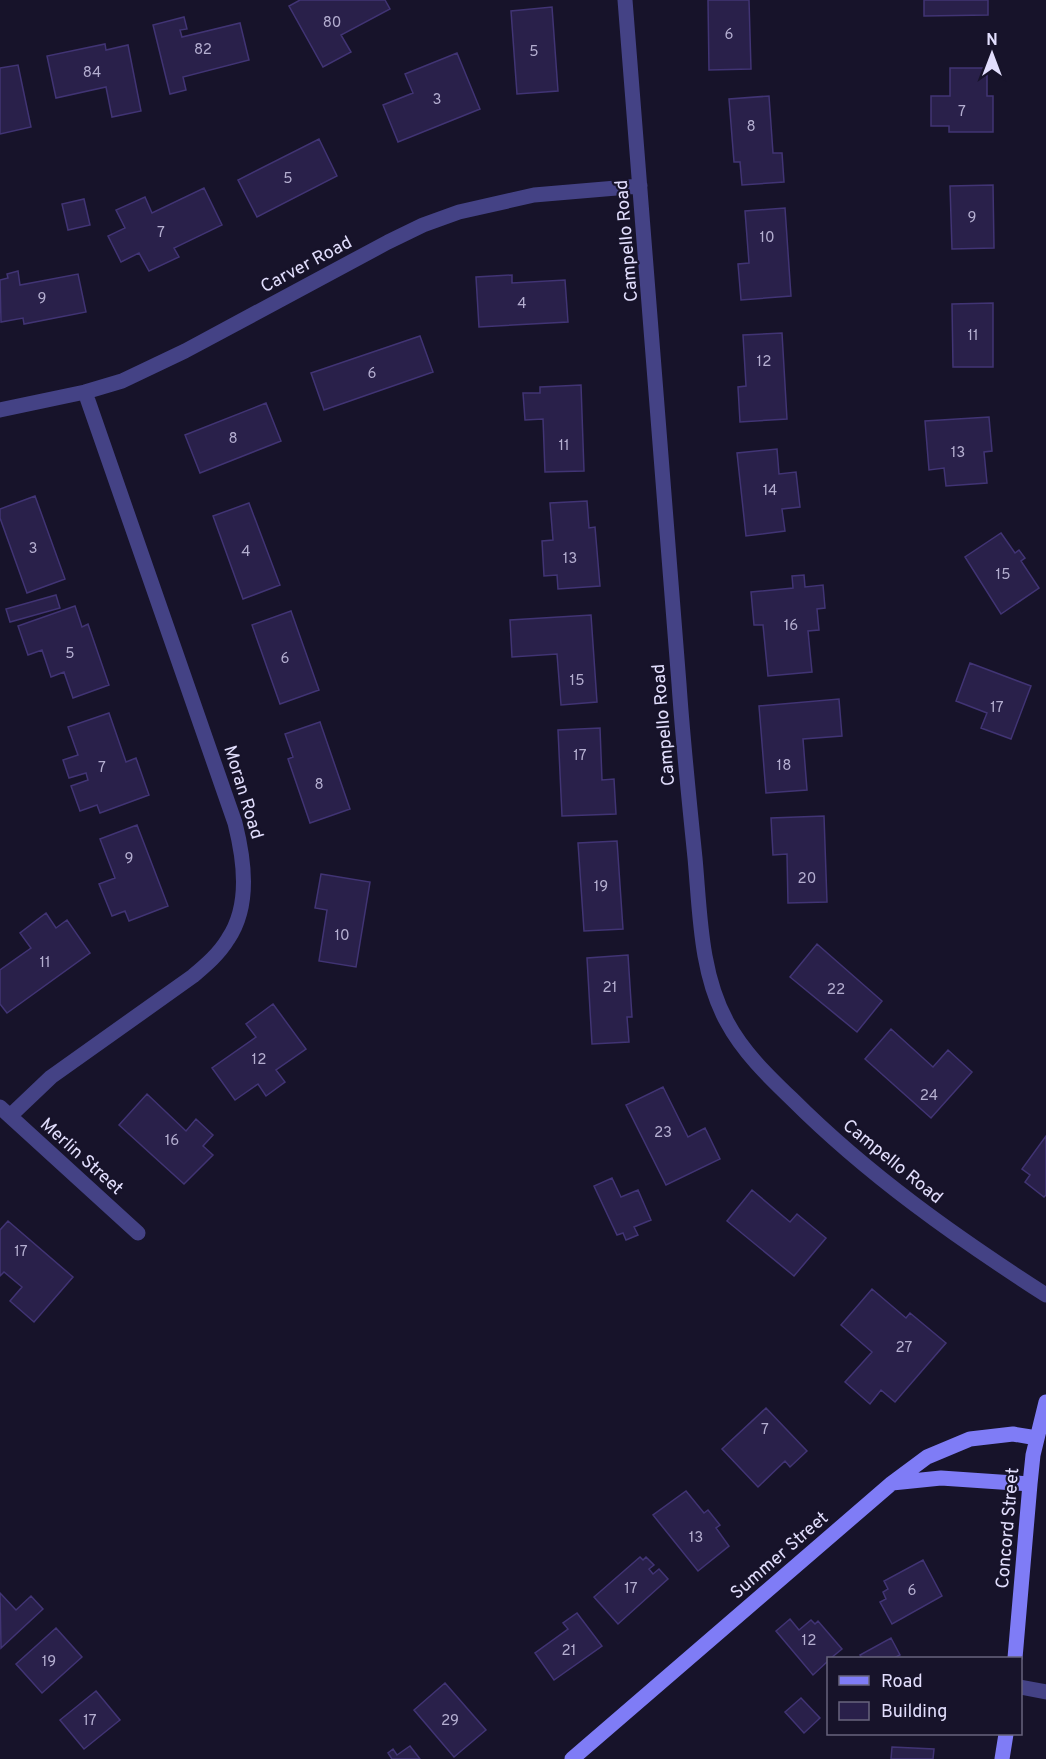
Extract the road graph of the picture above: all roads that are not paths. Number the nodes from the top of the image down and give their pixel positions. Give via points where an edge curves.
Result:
1 (625, 0) edge
2 (640, 186) junction
3 (86, 392) junction
4 (0, 410) edge
5 (5, 1112) edge
6 (138, 1233) dead end
7 (1046, 1295) edge
8 (1046, 1402) edge
9 (1037, 1438) junction
10 (892, 1483) junction
11 (1030, 1484) junction
12 (1015, 1657) edge
13 (1022, 1687) edge
14 (1046, 1692) edge
15 (1006, 1735) edge
16 (572, 1759) edge
17 (1002, 1759) edge

1 - 2 street, Campello Road
2 - 3 street, Carver Road via 534,195 432,221 152,368
2 - 7 street, Campello Road via 682,727 701,927 714,991 726,1021 743,1047 847,1150 937,1222
3 - 4 street, Carver Road
3 - 5 street, Moran Road via 235,822 243,853 240,910 229,938 193,976
5 - 6 street, Merlin Street
8 - 9 street, Concord Street
9 - 10 street, Summer Street via 1013,1434 970,1439 927,1457
9 - 11 street, Concord Street
10 - 11 street via 941,1478
10 - 16 street, Summer Street
11 - 12 street, Concord Street
13 - 14 street
15 - 17 street

